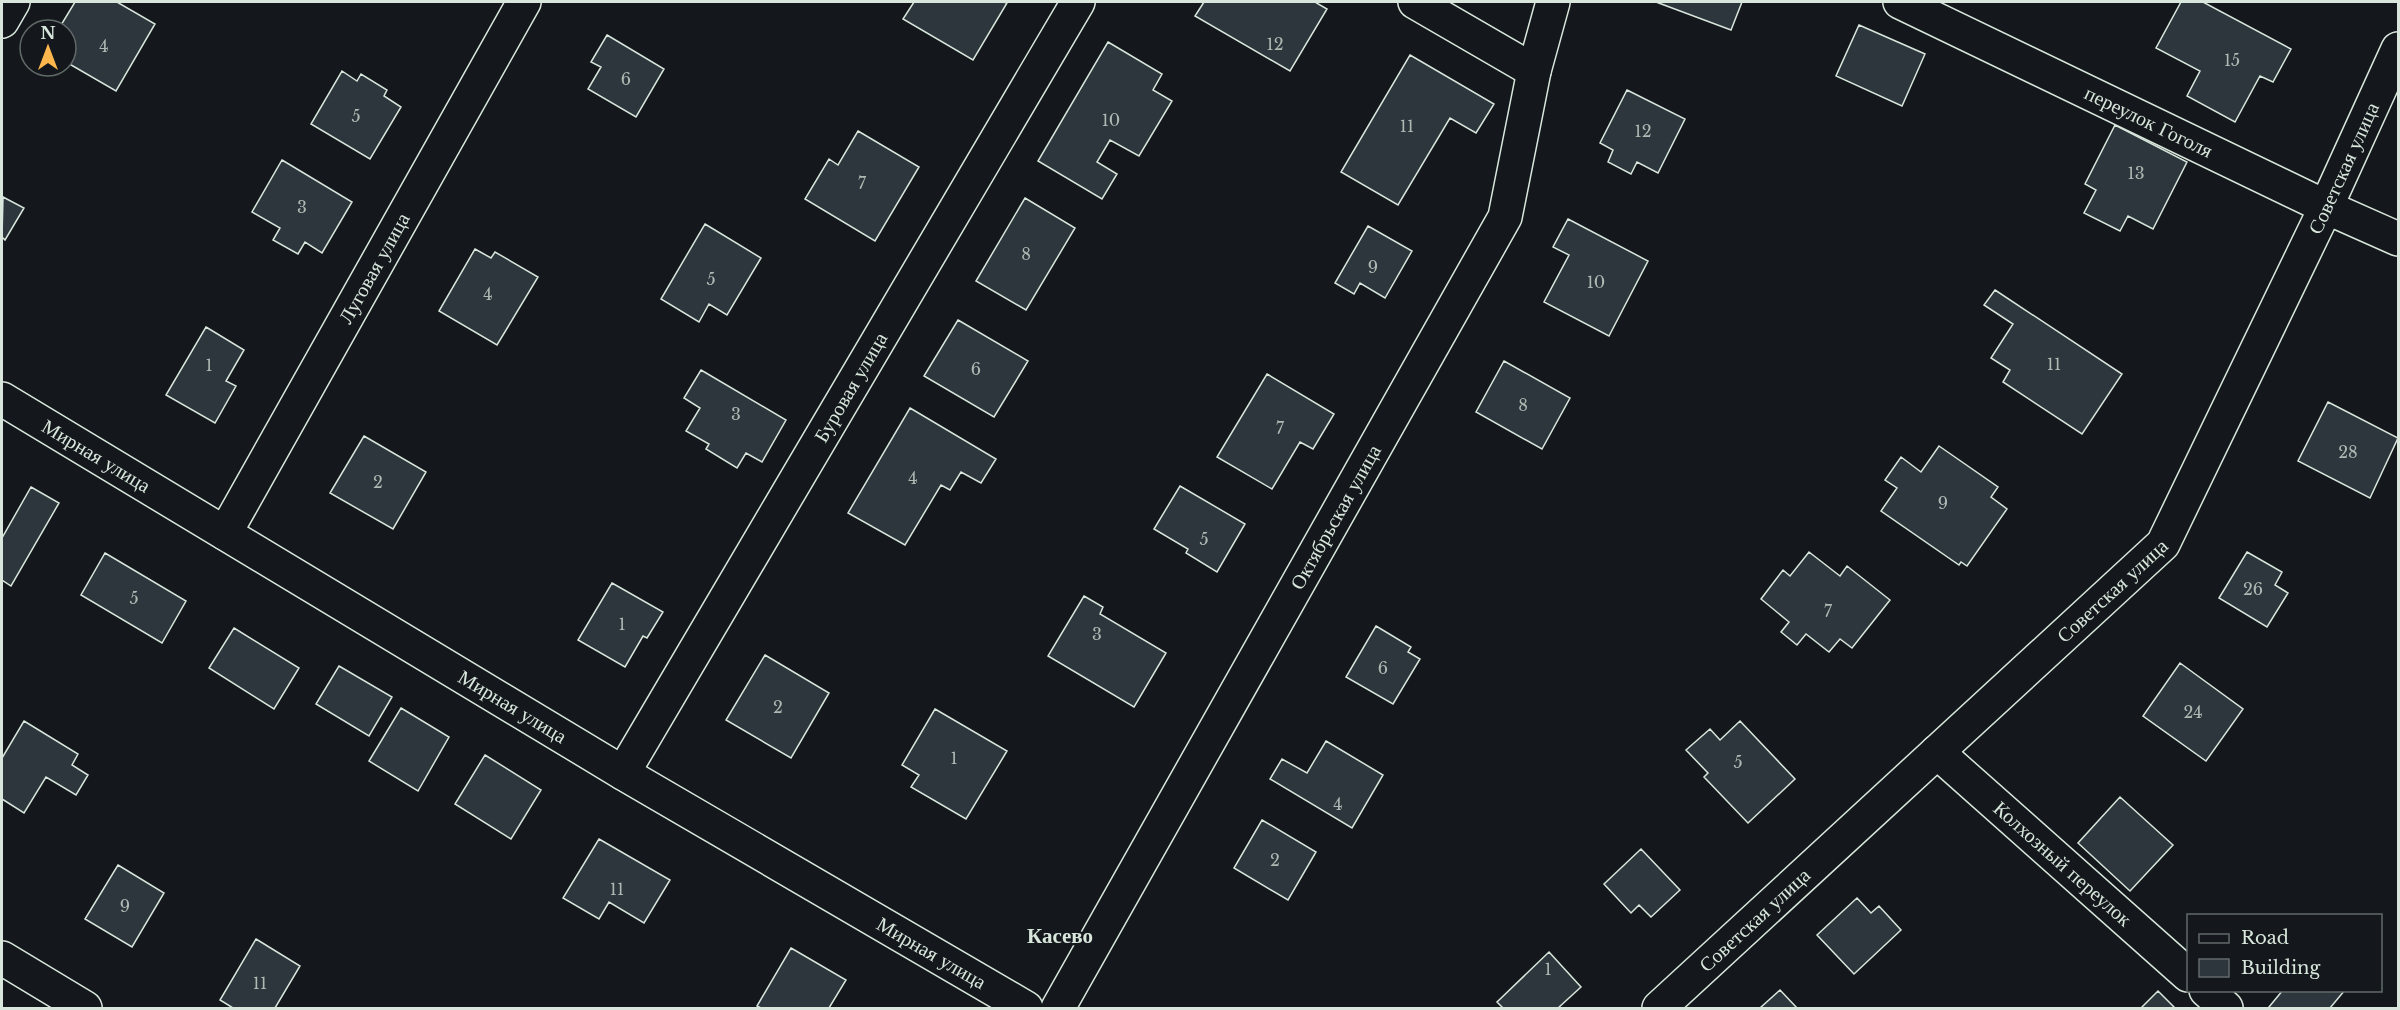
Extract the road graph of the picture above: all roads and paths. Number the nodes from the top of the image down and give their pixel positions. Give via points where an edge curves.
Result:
1 (13, 2) edge
2 (525, 2) edge
3 (1078, 2) edge
4 (1416, 2) edge
5 (1553, 2) edge
6 (1900, 2) edge
7 (2, 21) edge
8 (2398, 49) edge
9 (1534, 71) junction
10 (2326, 207) junction
11 (2398, 239) edge
12 (2, 399) edge
13 (225, 533) junction
14 (1937, 752) junction
15 (623, 772) junction
16 (2, 957) edge
17 (2187, 974) edge
18 (2208, 992) edge
19 (85, 1008) edge
20 (1026, 1008) edge
21 (1058, 1008) edge
22 (1659, 1008) edge
23 (2226, 1008) edge

1 - 7 street
2 - 13 street, Луговая улица
3 - 15 street, Буровая улица
4 - 9 street
5 - 9 street, Октябрьская улица
6 - 10 street, переулок Гоголя
8 - 10 street, Советская улица
9 - 21 street, Октябрьская улица via 1505,217
10 - 11 street, переулок Гоголя
10 - 14 street, Советская улица via 2163,544
12 - 13 street, Мирная улица
13 - 15 street, Мирная улица
14 - 17 street, Колхозный переулок
14 - 22 street, Советская улица
15 - 20 street, Мирная улица
16 - 19 street
18 - 23 street

